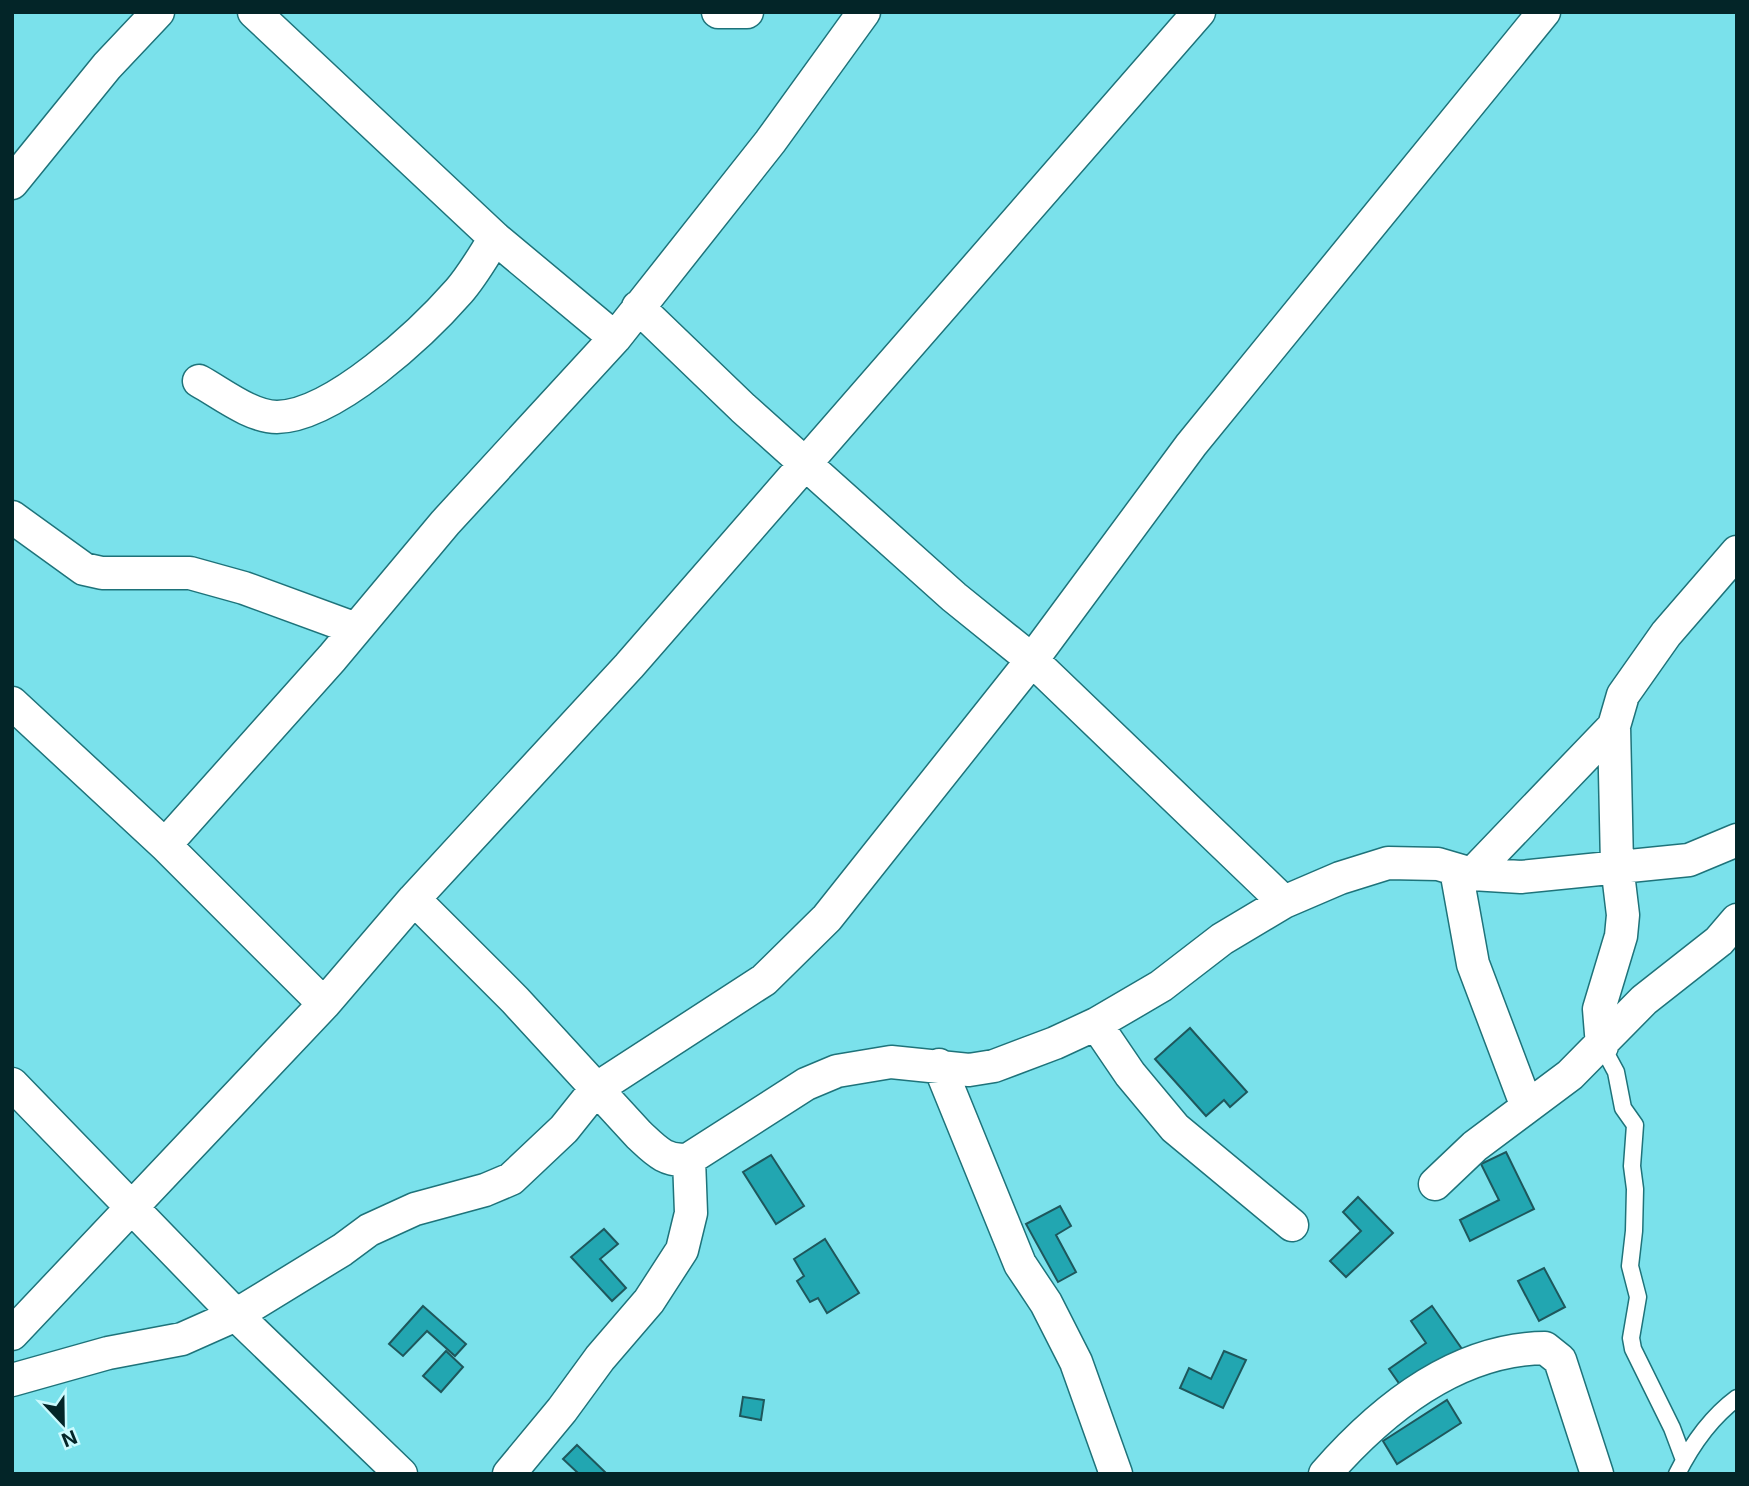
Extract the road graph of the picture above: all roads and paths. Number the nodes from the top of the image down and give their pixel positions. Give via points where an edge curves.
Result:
1 (158, 12) edge
2 (254, 12) edge
3 (718, 12) edge
4 (747, 12) edge
5 (864, 12) edge
6 (1199, 12) edge
7 (1544, 12) edge
8 (12, 183) edge
9 (495, 238) junction
10 (638, 307) junction
11 (615, 338) junction
12 (199, 381) dead end
13 (808, 465) junction
14 (12, 517) edge
15 (1737, 552) edge
16 (356, 629) junction
17 (1032, 660) junction
18 (12, 703) edge
19 (1614, 726) junction
20 (1737, 840) edge
21 (165, 845) junction
22 (1689, 860) junction
23 (1737, 863) edge
24 (1618, 865) junction
25 (1464, 872) junction
26 (414, 899) junction
27 (1284, 902) junction
28 (1737, 920) edge
29 (324, 1004) junction
30 (1096, 1024) junction
31 (1602, 1045) junction
32 (939, 1065) junction
33 (12, 1084) edge
34 (596, 1089) junction
35 (1527, 1107) junction
36 (689, 1159) junction
37 (1435, 1184) dead end
38 (131, 1205) junction
39 (1292, 1225) dead end
40 (236, 1315) junction
41 (12, 1334) edge
42 (12, 1380) edge
43 (1737, 1398) edge
44 (1680, 1467) edge
45 (401, 1474) edge
46 (509, 1474) edge
47 (1116, 1474) edge
48 (1325, 1474) edge
49 (1597, 1474) edge

1 - 8 street via 107,66
2 - 9 street
3 - 4 street
5 - 10 street via 770,142
6 - 13 street
7 - 17 street via 1191,446
9 - 11 street
9 - 12 street via 460,290 424,327 350,388 313,407 276,417 250,409
10 - 11 street
10 - 13 street
11 - 16 street via 445,523
13 - 17 street via 954,597
13 - 26 street
14 - 16 street via 84,569 190,573
15 - 19 street via 1659,644 1623,695
16 - 21 street
17 - 27 street
17 - 34 street via 827,918 764,980
18 - 21 street
19 - 24 street
19 - 25 street
20 - 22 street
21 - 29 street
22 - 23 street
22 - 24 street
24 - 25 street via 1521,877
24 - 31 street via 1623,915 1599,1009
25 - 27 street via 1438,864 1388,863
25 - 35 street via 1473,964
26 - 29 street
26 - 34 street
27 - 30 street via 1222,939 1161,986
28 - 31 street via 1719,941 1644,1000
29 - 38 street
30 - 32 street via 994,1066 969,1070
30 - 39 street via 1175,1128
31 - 35 street
31 - 44 lane via 1616,1072 1623,1108 1636,1125 1630,1266 1638,1297 1633,1349 1672,1428
32 - 36 street via 891,1062 837,1071 806,1084
32 - 47 street via 1020,1264 1076,1362
33 - 38 street
34 - 36 street via 661,1155 678,1161
34 - 40 street via 564,1129 511,1179 415,1209 369,1230
35 - 37 street
36 - 46 street via 691,1213 682,1251 649,1301
38 - 40 street
38 - 41 street
40 - 42 street via 182,1339 108,1353
40 - 45 street
43 - 44 lane via 1719,1411
48 - 49 street via 1406,1397 1478,1358 1545,1348 1560,1360

